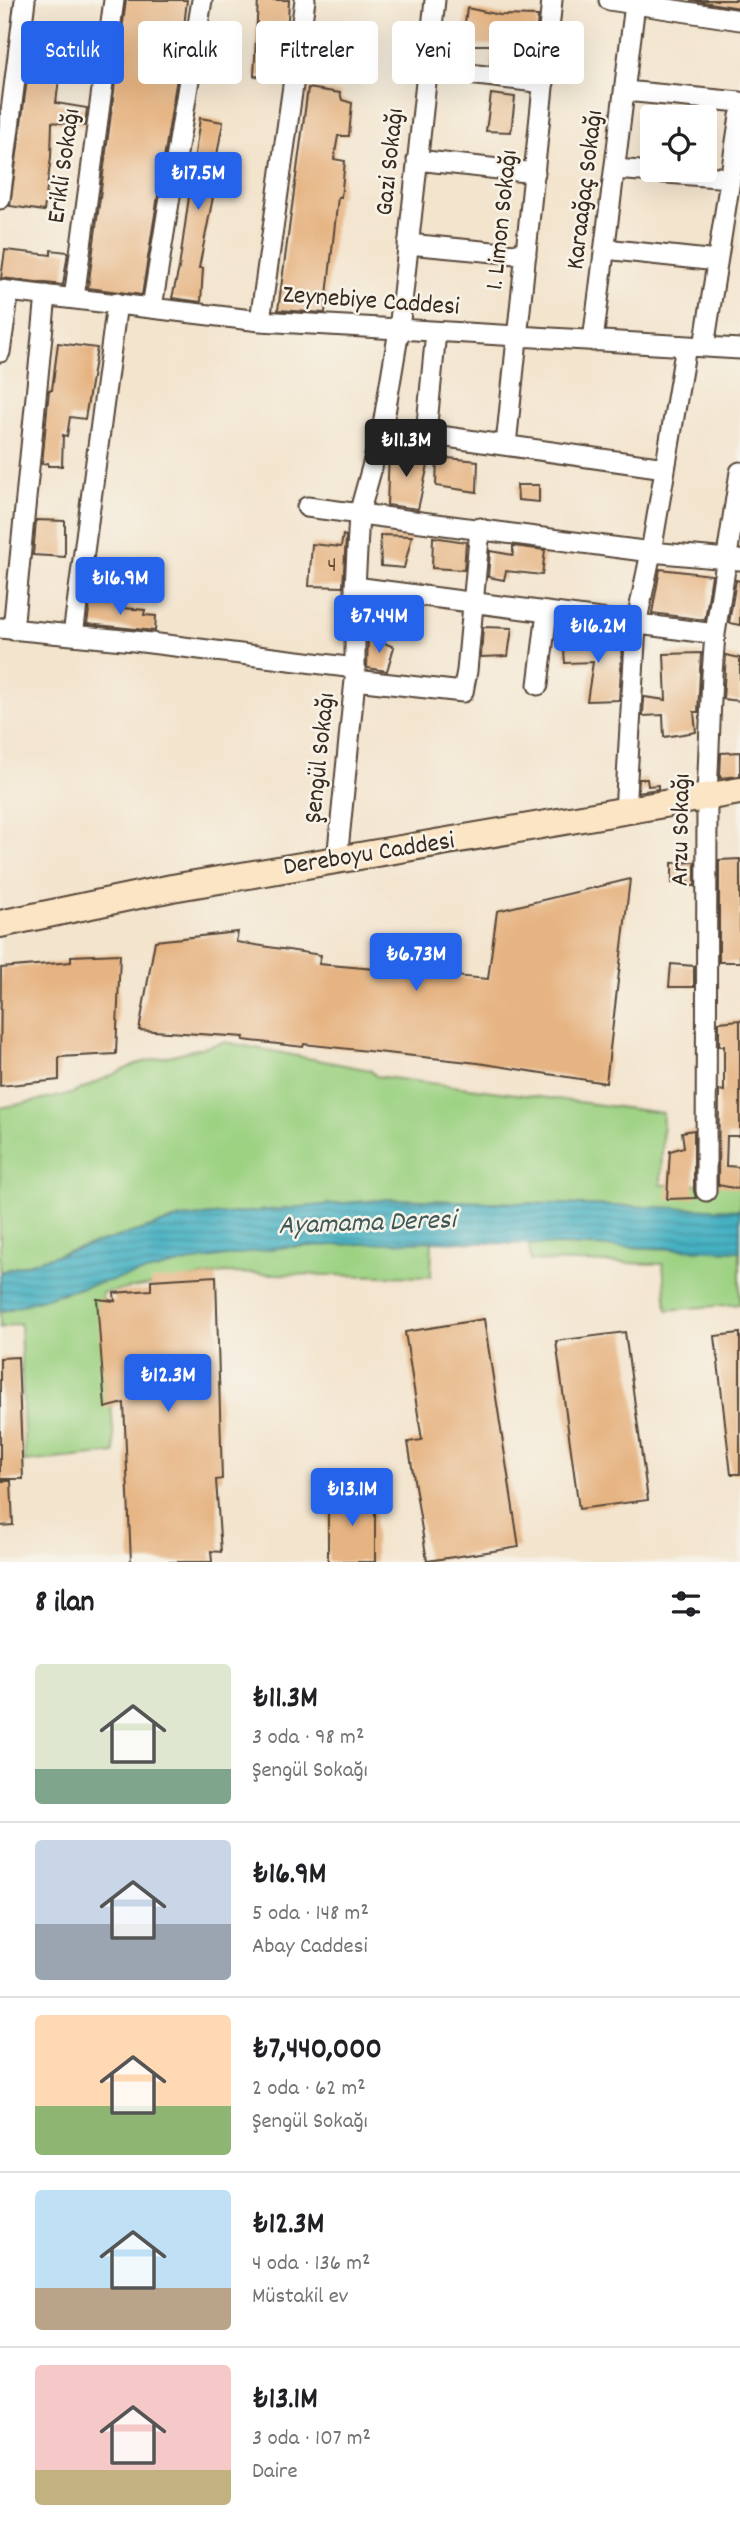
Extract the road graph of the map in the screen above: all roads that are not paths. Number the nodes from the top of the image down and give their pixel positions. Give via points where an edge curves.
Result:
1 (25, 0) edge
2 (114, 0) edge
3 (202, 0) edge
4 (305, 0) edge
5 (435, 0) edge
6 (552, 0) edge
7 (609, 0) edge
8 (635, 4) junction
9 (740, 20) edge
10 (433, 21) edge
11 (550, 21) edge
12 (425, 84) edge
13 (544, 84) edge
14 (625, 92) junction
15 (740, 102) edge
16 (740, 116) edge
17 (417, 160) junction
18 (615, 169) junction
19 (534, 173) junction
20 (730, 178) junction
21 (0, 199) edge
22 (408, 244) junction
23 (605, 248) junction
24 (526, 255) junction
25 (717, 261) junction
26 (4, 290) edge
27 (46, 295) junction
28 (74, 298) junction
29 (117, 303) junction
30 (152, 307) junction
31 (260, 321) junction
32 (399, 330) junction
33 (436, 332) junction
34 (518, 337) junction
35 (593, 341) junction
36 (695, 347) junction
37 (740, 349) edge
38 (0, 352) edge
39 (382, 431) junction
40 (426, 434) junction
41 (506, 445) junction
42 (665, 468) junction
43 (740, 472) edge
44 (307, 507) dead end
45 (359, 514) junction
46 (480, 528) junction
47 (651, 552) junction
48 (733, 560) edge
49 (355, 587) junction
50 (474, 603) junction
51 (547, 612) junction
52 (636, 625) junction
53 (6, 629) edge
54 (715, 634) junction
55 (73, 635) junction
56 (355, 674) junction
57 (538, 685) dead end
58 (740, 791) edge
59 (708, 797) junction
60 (625, 812) junction
61 (337, 860) junction
62 (0, 924) edge
63 (706, 1191) dead end

1 - 21 street
2 - 28 street, Erikli Sokağı
3 - 30 street
4 - 31 street
5 - 10 street, Gazi Sokağı
6 - 11 street, 1. Limon Sokağı
7 - 8 street
8 - 9 street
8 - 14 street, Karaağaç Sokağı
12 - 17 street, Gazi Sokağı
13 - 19 street, 1. Limon Sokağı
14 - 15 street
14 - 18 street, Karaağaç Sokağı
16 - 20 street
17 - 19 street
17 - 22 street, Gazi Sokağı
18 - 20 street
18 - 23 street, Karaağaç Sokağı
19 - 24 street, 1. Limon Sokağı
20 - 25 street
22 - 24 street
22 - 32 street, Gazi Sokağı
23 - 25 street
23 - 35 street, Karaağaç Sokağı
24 - 34 street, 1. Limon Sokağı
25 - 36 street
26 - 27 street, Zeynebiye Caddesi
26 - 38 street
27 - 28 street, Zeynebiye Caddesi
27 - 53 street
28 - 29 street, Zeynebiye Caddesi
29 - 30 street, Zeynebiye Caddesi
29 - 55 street
30 - 31 street, Zeynebiye Caddesi
31 - 32 street, Zeynebiye Caddesi
32 - 33 street, Zeynebiye Caddesi
32 - 39 street, Şengül Sokağı
33 - 34 street, Zeynebiye Caddesi
33 - 40 street
34 - 35 street, Zeynebiye Caddesi
34 - 41 street, 1. Limon Sokağı
35 - 36 street, Zeynebiye Caddesi
36 - 37 street, Zeynebiye Caddesi
36 - 42 street
39 - 40 street
39 - 45 street, Şengül Sokağı
40 - 41 street
41 - 42 street
42 - 47 street
43 - 48 street, Arzu Sokağı
44 - 45 street
45 - 46 street
45 - 49 street, Şengül Sokağı
46 - 47 street
46 - 50 street
47 - 48 street
47 - 52 street
48 - 54 street, Arzu Sokağı
49 - 50 street
49 - 56 street, Şengül Sokağı
50 - 51 street
50 - 56 street via 463,692
51 - 52 street
51 - 57 street
52 - 54 street
52 - 60 street
53 - 55 street
54 - 59 street, Arzu Sokağı
55 - 56 street
56 - 61 street, Şengül Sokağı
58 - 59 main road, Dereboyu Caddesi
59 - 60 main road, Dereboyu Caddesi
59 - 63 street, Arzu Sokağı
60 - 61 main road, Dereboyu Caddesi
61 - 62 main road, Dereboyu Caddesi

